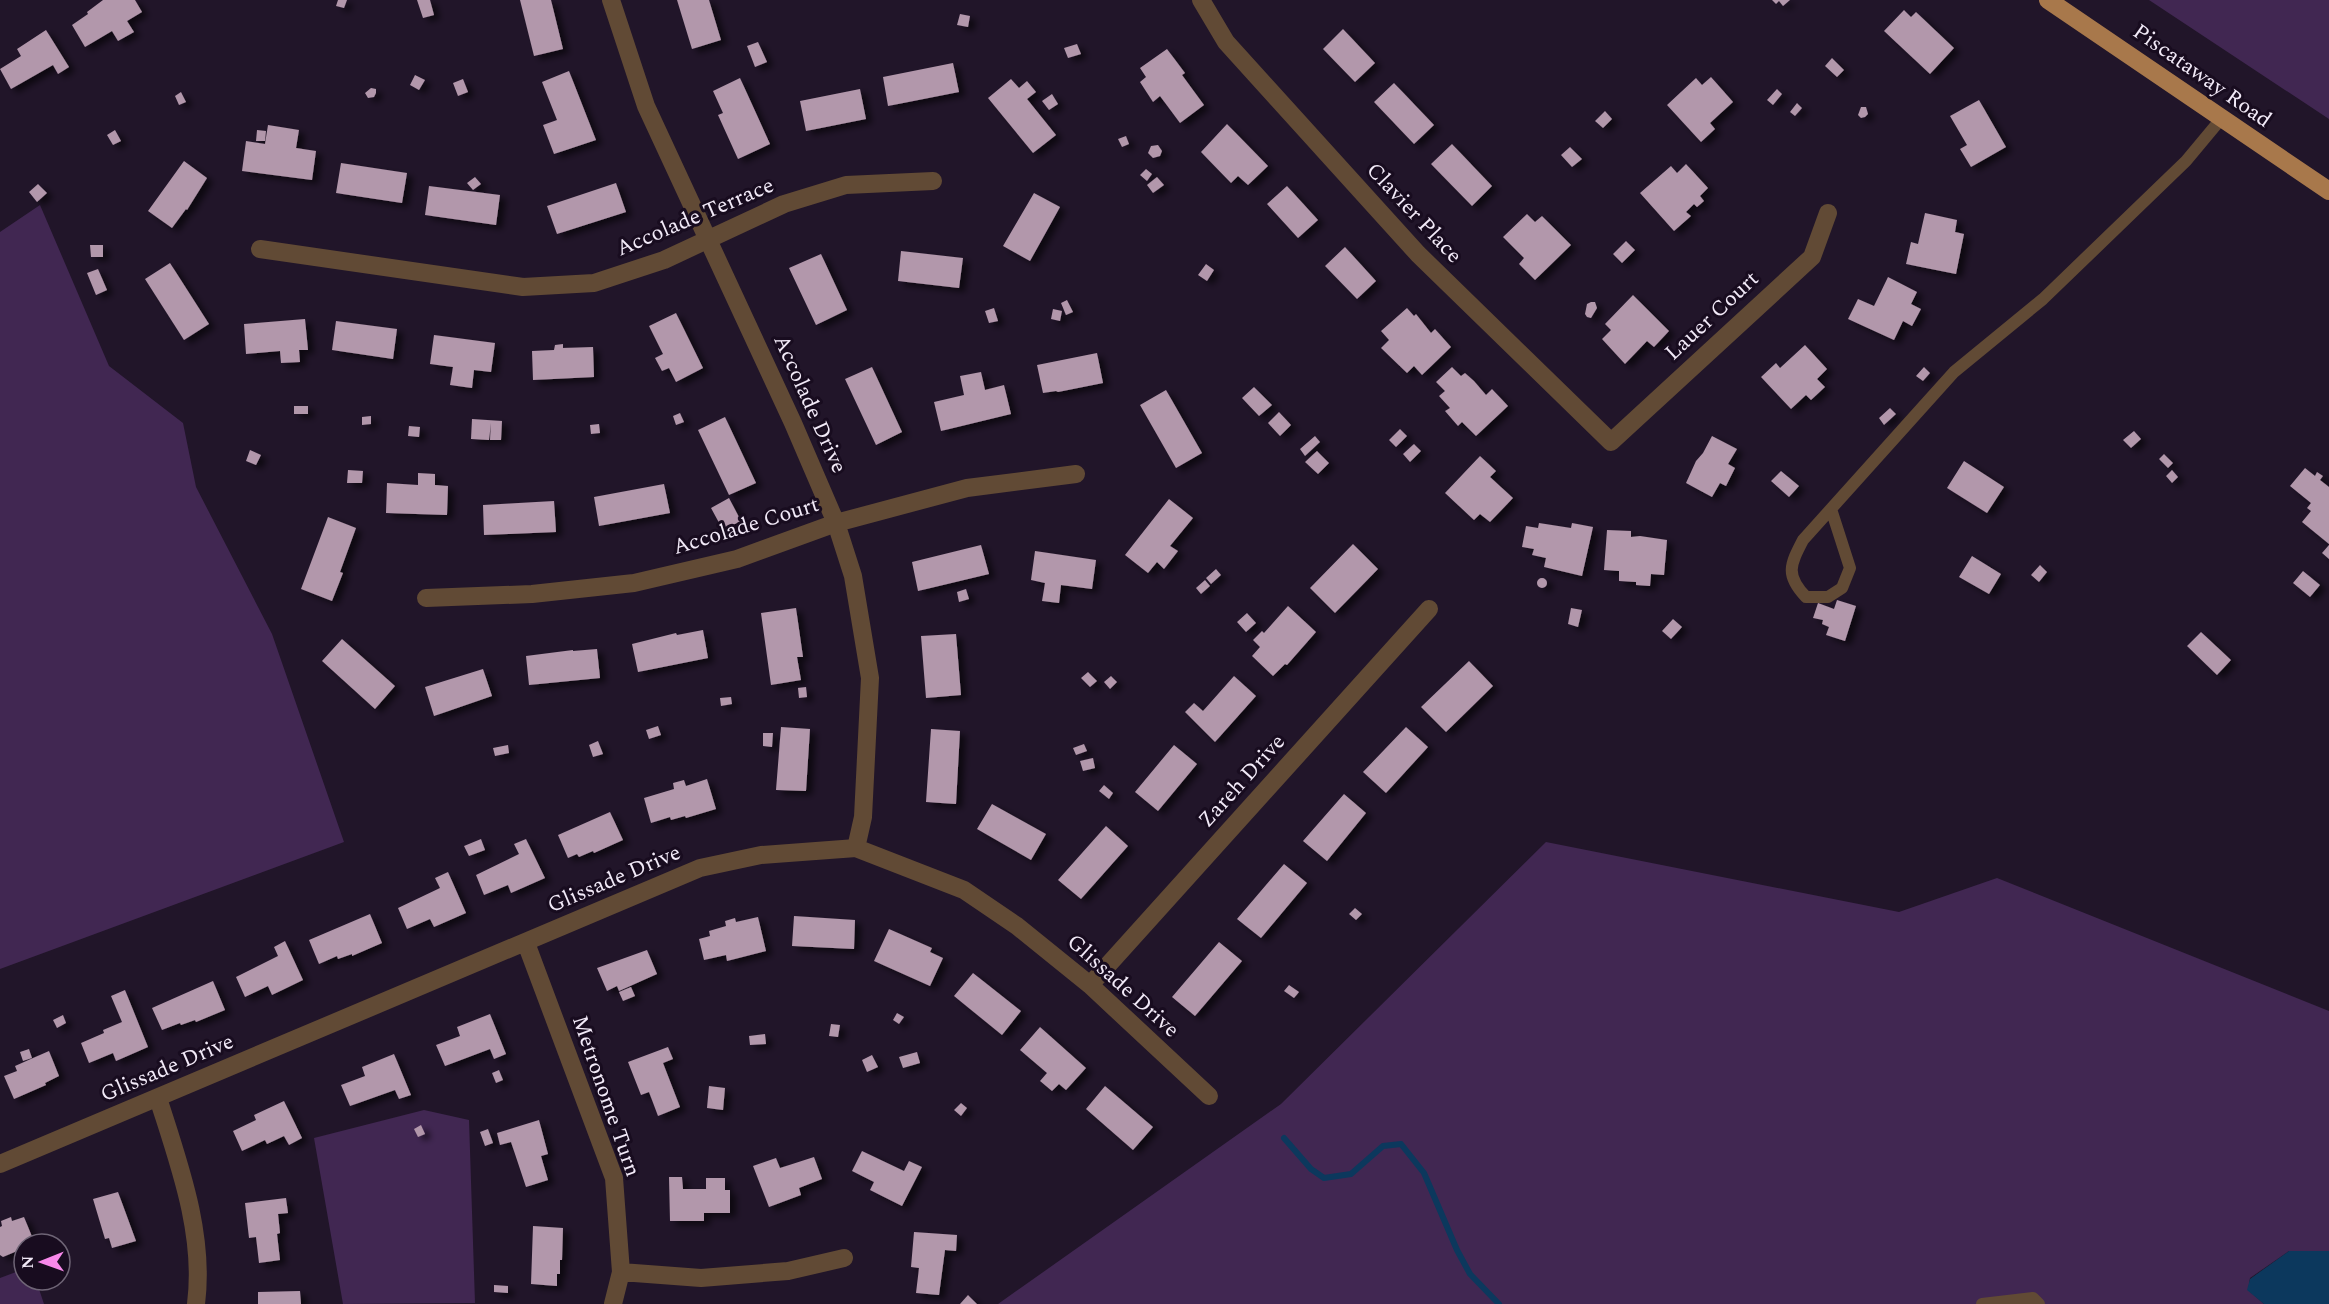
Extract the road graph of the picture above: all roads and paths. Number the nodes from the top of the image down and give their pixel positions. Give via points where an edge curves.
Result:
1 (611, 0) edge
2 (1201, 0) edge
3 (2048, 0) edge
4 (2221, 119) junction
5 (933, 181) dead end
6 (2329, 191) edge
7 (1828, 213) dead end
8 (709, 240) junction
9 (261, 249) dead end
10 (1611, 442) joint
11 (1076, 474) dead end
12 (1831, 509) junction
13 (836, 523) junction
14 (426, 598) dead end
15 (1429, 609) dead end
16 (856, 848) junction
17 (526, 943) junction
18 (1090, 986) junction
19 (1209, 1096) dead end
20 (158, 1098) junction
21 (0, 1164) edge
22 (844, 1258) dead end
23 (621, 1272) junction
24 (196, 1304) edge
25 (613, 1304) edge
26 (1982, 1304) edge
27 (2039, 1304) edge

1 - 8 street, Accolade Drive via 646,106
2 - 10 street, Clavier Place via 1226,42 1418,254
3 - 4 main road, Piscataway Road
4 - 6 main road, Piscataway Road
4 - 12 lane via 2186,161 2043,299 1954,372
5 - 8 street, Accolade Terrace via 846,185 784,204
7 - 10 street, Lauer Court via 1812,257
8 - 9 street, Accolade Terrace via 594,283 523,286
8 - 13 street, Accolade Drive
11 - 13 street, Accolade Court via 967,488
12 - 12 lane via 1803,540 1791,563 1793,584 1806,597 1828,597 1835,593 1842,588 1850,568
13 - 14 street, Accolade Court via 737,559 634,583 532,594
13 - 16 street, Accolade Drive via 853,576 870,678 863,817
15 - 18 street, Zareh Drive
16 - 17 street, Glissade Drive via 761,855 700,868
16 - 18 street, Glissade Drive via 964,890 1017,926
17 - 20 street, Glissade Drive
17 - 23 street, Metronome Turn via 614,1178
18 - 19 street, Glissade Drive
20 - 21 street, Glissade Drive
20 - 24 street via 185,1182 194,1230
22 - 23 street via 788,1271 701,1278
23 - 25 street, Metronome Turn
26 - 27 lane via 2033,1298

